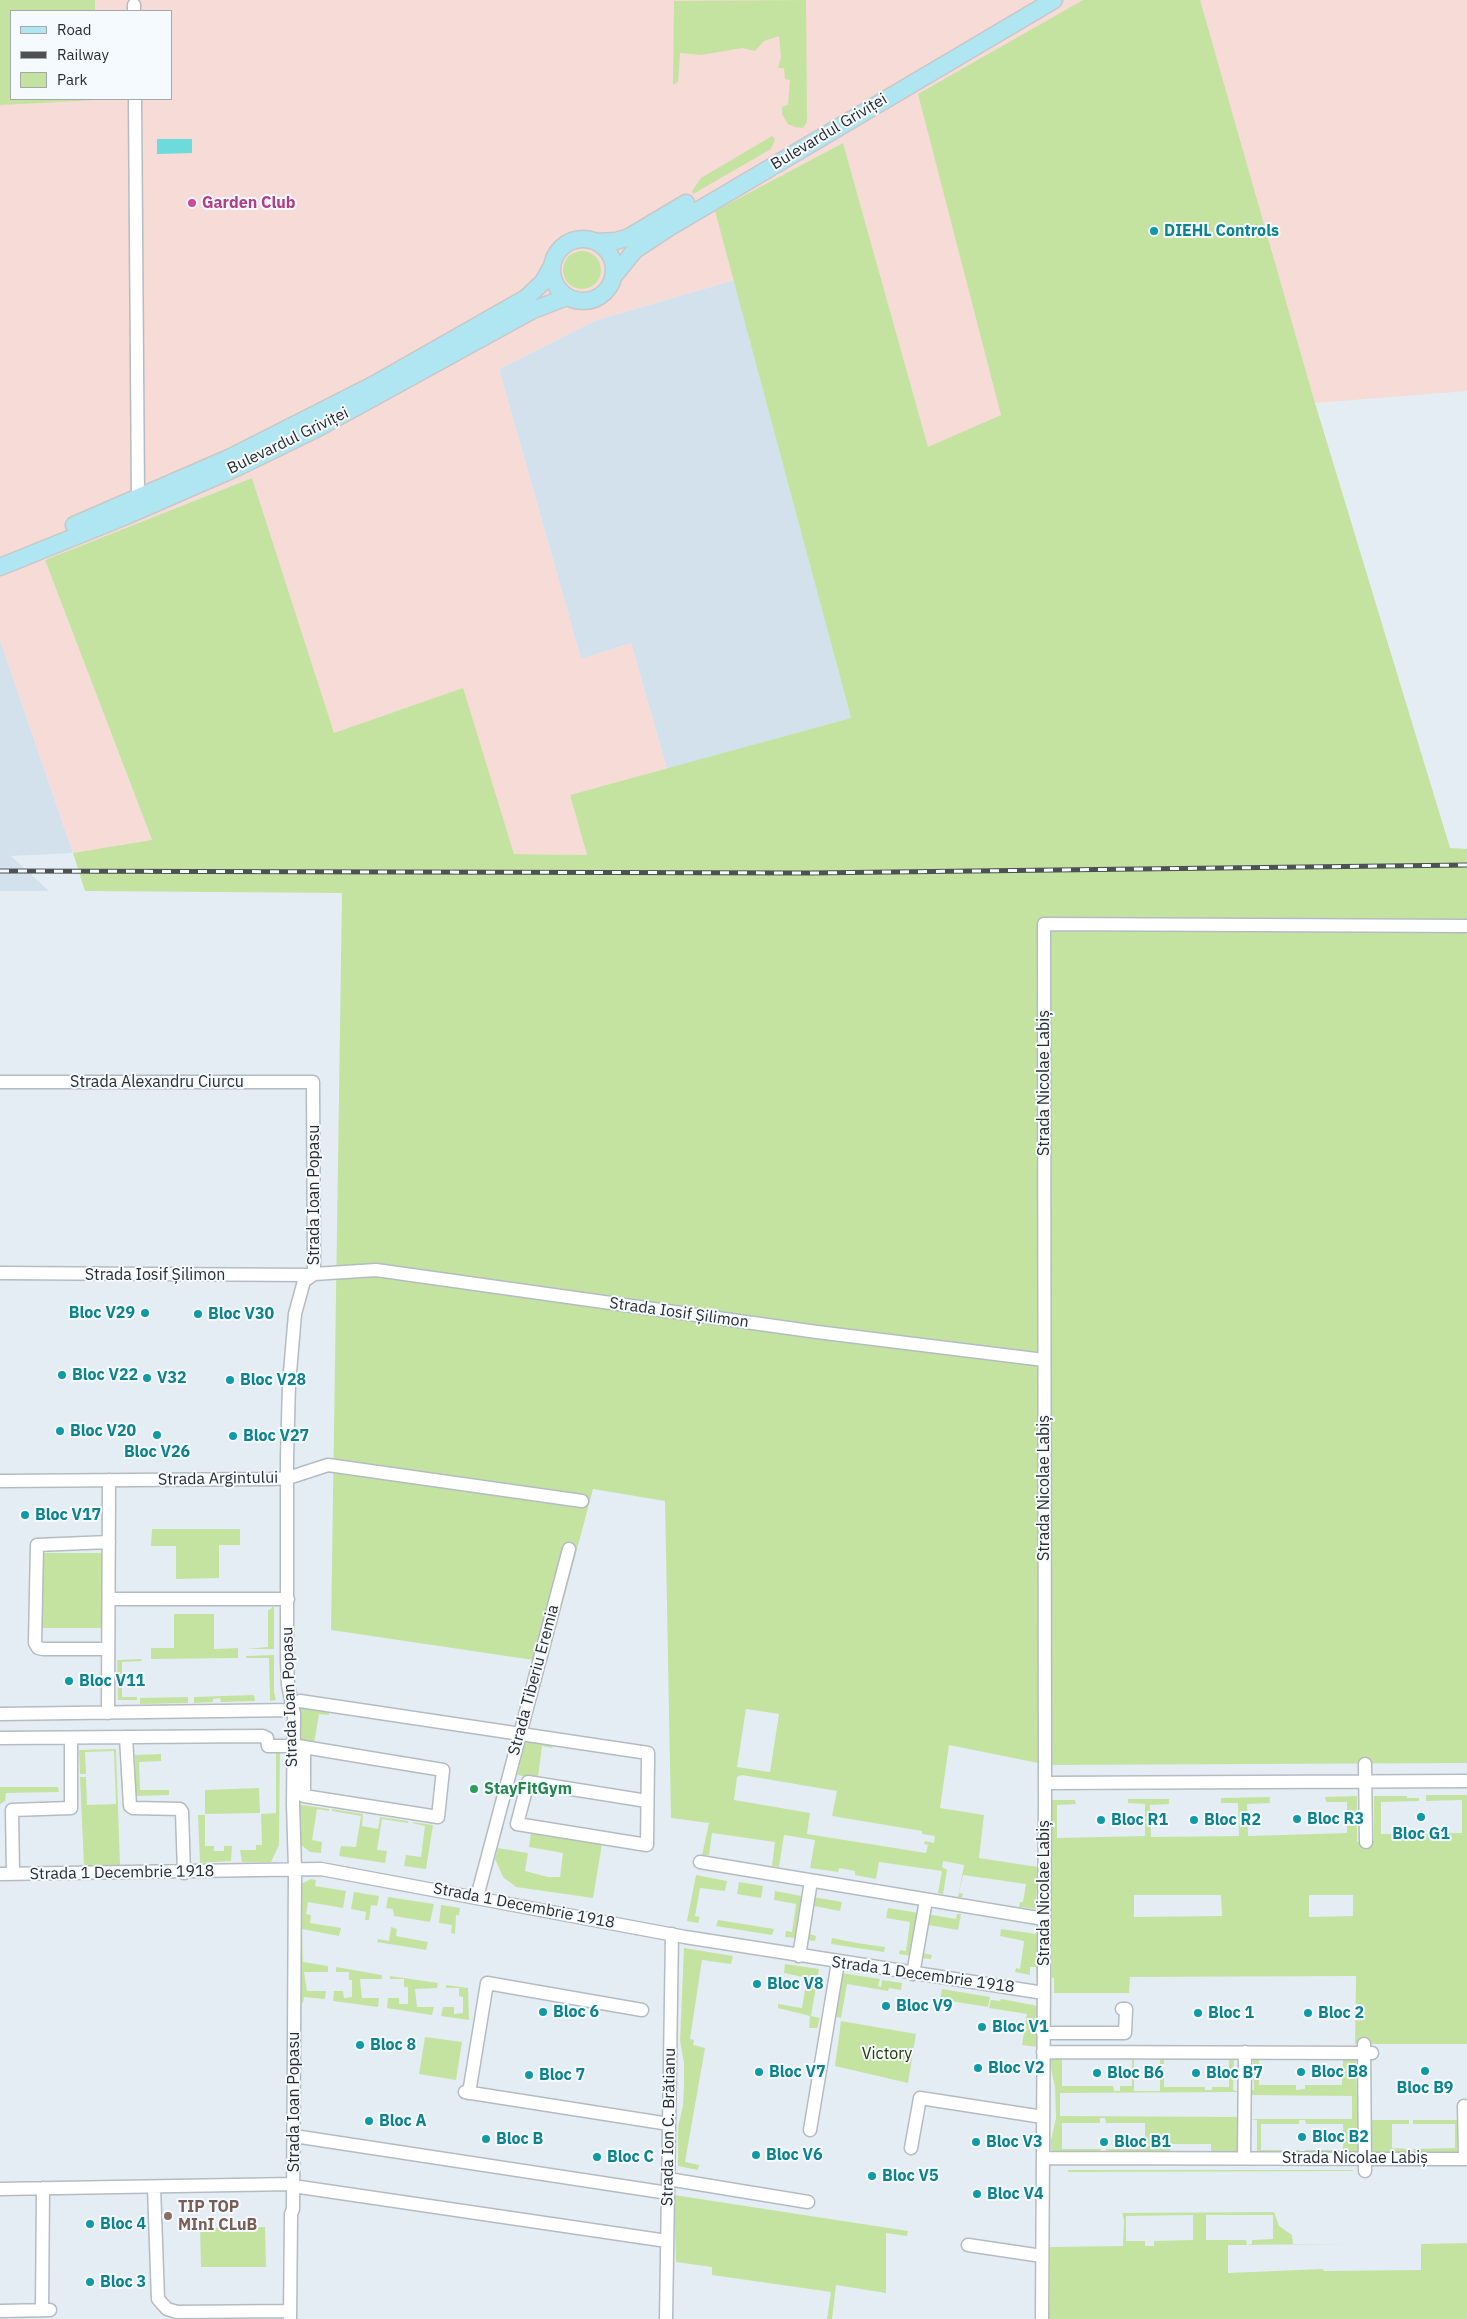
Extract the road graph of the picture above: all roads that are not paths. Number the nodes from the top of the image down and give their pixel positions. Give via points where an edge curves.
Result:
1 (1032, 0) edge
2 (1054, 0) edge
3 (135, 100) edge
4 (596, 242) junction
5 (552, 266) junction
6 (613, 277) junction
7 (566, 297) junction
8 (138, 498) junction
9 (0, 555) edge
10 (0, 567) edge
11 (1467, 926) edge
12 (0, 1082) edge
13 (313, 1082) joint
14 (0, 1273) edge
15 (312, 1275) junction
16 (1044, 1360) junction
17 (288, 1478) junction
18 (109, 1480) junction
19 (0, 1481) edge
20 (582, 1501) dead end
21 (109, 1542) junction
22 (569, 1549) dead end
23 (109, 1599) junction
24 (288, 1599) junction
25 (108, 1649) junction
26 (296, 1706) junction
27 (108, 1713) junction
28 (0, 1714) edge
29 (520, 1734) junction
30 (126, 1737) junction
31 (0, 1738) edge
32 (71, 1738) junction
33 (299, 1746) junction
34 (1365, 1764) dead end
35 (1467, 1781) edge
36 (1365, 1782) junction
37 (1045, 1783) junction
38 (502, 1800) junction
39 (647, 1801) junction
40 (522, 1804) junction
41 (1366, 1842) dead end
42 (700, 1862) dead end
43 (295, 1869) junction
44 (184, 1873) junction
45 (0, 1874) edge
46 (13, 1874) junction
47 (812, 1881) junction
48 (476, 1897) junction
49 (926, 1900) junction
50 (1044, 1919) junction
51 (672, 1934) junction
52 (798, 1956) junction
53 (838, 1962) junction
54 (913, 1974) junction
55 (1044, 1993) junction
56 (1122, 2009) dead end
57 (642, 2010) dead end
58 (1043, 2033) junction
59 (1043, 2052) junction
60 (1245, 2052) junction
61 (1464, 2106) dead end
62 (1043, 2117) junction
63 (669, 2124) junction
64 (810, 2130) dead end
65 (294, 2136) junction
66 (911, 2148) dead end
67 (1043, 2158) junction
68 (1244, 2158) junction
69 (1466, 2158) edge
70 (1365, 2165) junction
71 (668, 2179) junction
72 (293, 2185) junction
73 (154, 2186) junction
74 (43, 2188) junction
75 (0, 2189) edge
76 (668, 2193) junction
77 (808, 2202) dead end
78 (667, 2241) junction
79 (968, 2245) dead end
80 (1042, 2256) junction
81 (0, 2311) edge
82 (670, 2312) edge
83 (290, 2315) edge
84 (1042, 2319) edge

1 - 4 main road, Bulevardul Griviței via 629,237
2 - 6 main road, Bulevardul Griviței via 662,232 635,250
3 - 8 street
4 - 5 main road via 577,240 568,243 560,249
4 - 6 main road via 609,253
5 - 7 main road via 555,284
5 - 8 main road, Bulevardul Griviței via 536,291 490,320 304,422
6 - 7 main road via 603,295 594,300 576,301
7 - 10 main road, Bulevardul Griviței via 533,310 344,414 236,468
8 - 9 main road, Bulevardul Griviței
11 - 16 street, Strada Nicolae Labiș via 1044,924
12 - 13 street, Strada Alexandru Ciurcu
13 - 15 street, Strada Ioan Popasu
14 - 15 street, Strada Iosif Șilimon
15 - 16 street, Strada Iosif Șilimon via 376,1270 817,1332
15 - 17 street, Strada Ioan Popasu via 301,1289 295,1314 289,1384
16 - 37 street, Strada Nicolae Labiș
17 - 18 street, Strada Argintului
17 - 20 street, Strada Argintului via 328,1465
17 - 24 street, Strada Ioan Popasu
18 - 19 street, Strada Argintului
18 - 21 street
21 - 23 street
21 - 25 street via 37,1545 35,1633 38,1648 43,1650
22 - 29 street, Strada Tiberiu Eremia
23 - 24 street
23 - 25 street
24 - 26 street, Strada Ioan Popasu via 287,1661
25 - 27 street
26 - 27 street
26 - 29 street
26 - 33 street, Strada Ioan Popasu
27 - 28 street
29 - 38 street, Strada Tiberiu Eremia
29 - 39 street via 648,1753
30 - 32 street
30 - 33 street via 264,1736 268,1746
30 - 44 street via 130,1806 180,1809
31 - 32 street
32 - 46 street via 71,1808 12,1810
33 - 33 street via 443,1770 438,1817 304,1796
33 - 43 street, Strada Ioan Popasu
34 - 36 street
35 - 36 street
36 - 37 street
36 - 41 street
37 - 50 street, Strada Nicolae Labiș
38 - 40 street
38 - 48 street, Strada Tiberiu Eremia
39 - 40 street via 528,1782
39 - 40 street via 647,1845 517,1824
42 - 47 street
43 - 44 street, Strada 1 Decembrie 1918
43 - 48 street, Strada 1 Decembrie 1918 via 321,1869
43 - 65 street, Strada Ioan Popasu
44 - 46 street, Strada 1 Decembrie 1918
45 - 46 street, Strada 1 Decembrie 1918
47 - 49 street
47 - 52 street
48 - 51 street, Strada 1 Decembrie 1918
49 - 50 street
49 - 54 street
50 - 55 street, Strada Nicolae Labiș
51 - 52 street, Strada 1 Decembrie 1918
51 - 63 street, Strada Ion C. Brătianu
52 - 53 street, Strada 1 Decembrie 1918
53 - 54 street, Strada 1 Decembrie 1918
53 - 64 street
54 - 55 street, Strada 1 Decembrie 1918
55 - 58 street, Strada Nicolae Labiș
56 - 58 street via 1126,2009 1125,2033
57 - 63 street via 487,1983 467,2092
58 - 59 street, Strada Nicolae Labiș
59 - 60 street
59 - 62 street, Strada Nicolae Labiș
60 - 68 street
60 - 70 street via 1367,2050
61 - 69 street, Strada Nicolae Labiș
62 - 66 street via 920,2098
62 - 67 street, Strada Nicolae Labiș
63 - 71 street, Strada Ion C. Brătianu
65 - 72 street, Strada Ioan Popasu
65 - 76 street
67 - 68 street, Strada Nicolae Labiș
67 - 80 street, Strada Nicolae Labiș
68 - 70 street, Strada Nicolae Labiș
69 - 70 street, Strada Nicolae Labiș
71 - 76 street, Strada Ion C. Brătianu
71 - 77 street
72 - 73 street
72 - 78 street
72 - 83 street, Strada Ioan Popasu
73 - 74 street
73 - 83 street via 158,2299 168,2309 177,2312
74 - 75 street
74 - 81 street via 47,2310
76 - 78 street, Strada Ion C. Brătianu
78 - 82 street, Strada Ion C. Brătianu
79 - 80 street
80 - 84 street, Strada Nicolae Labiș

